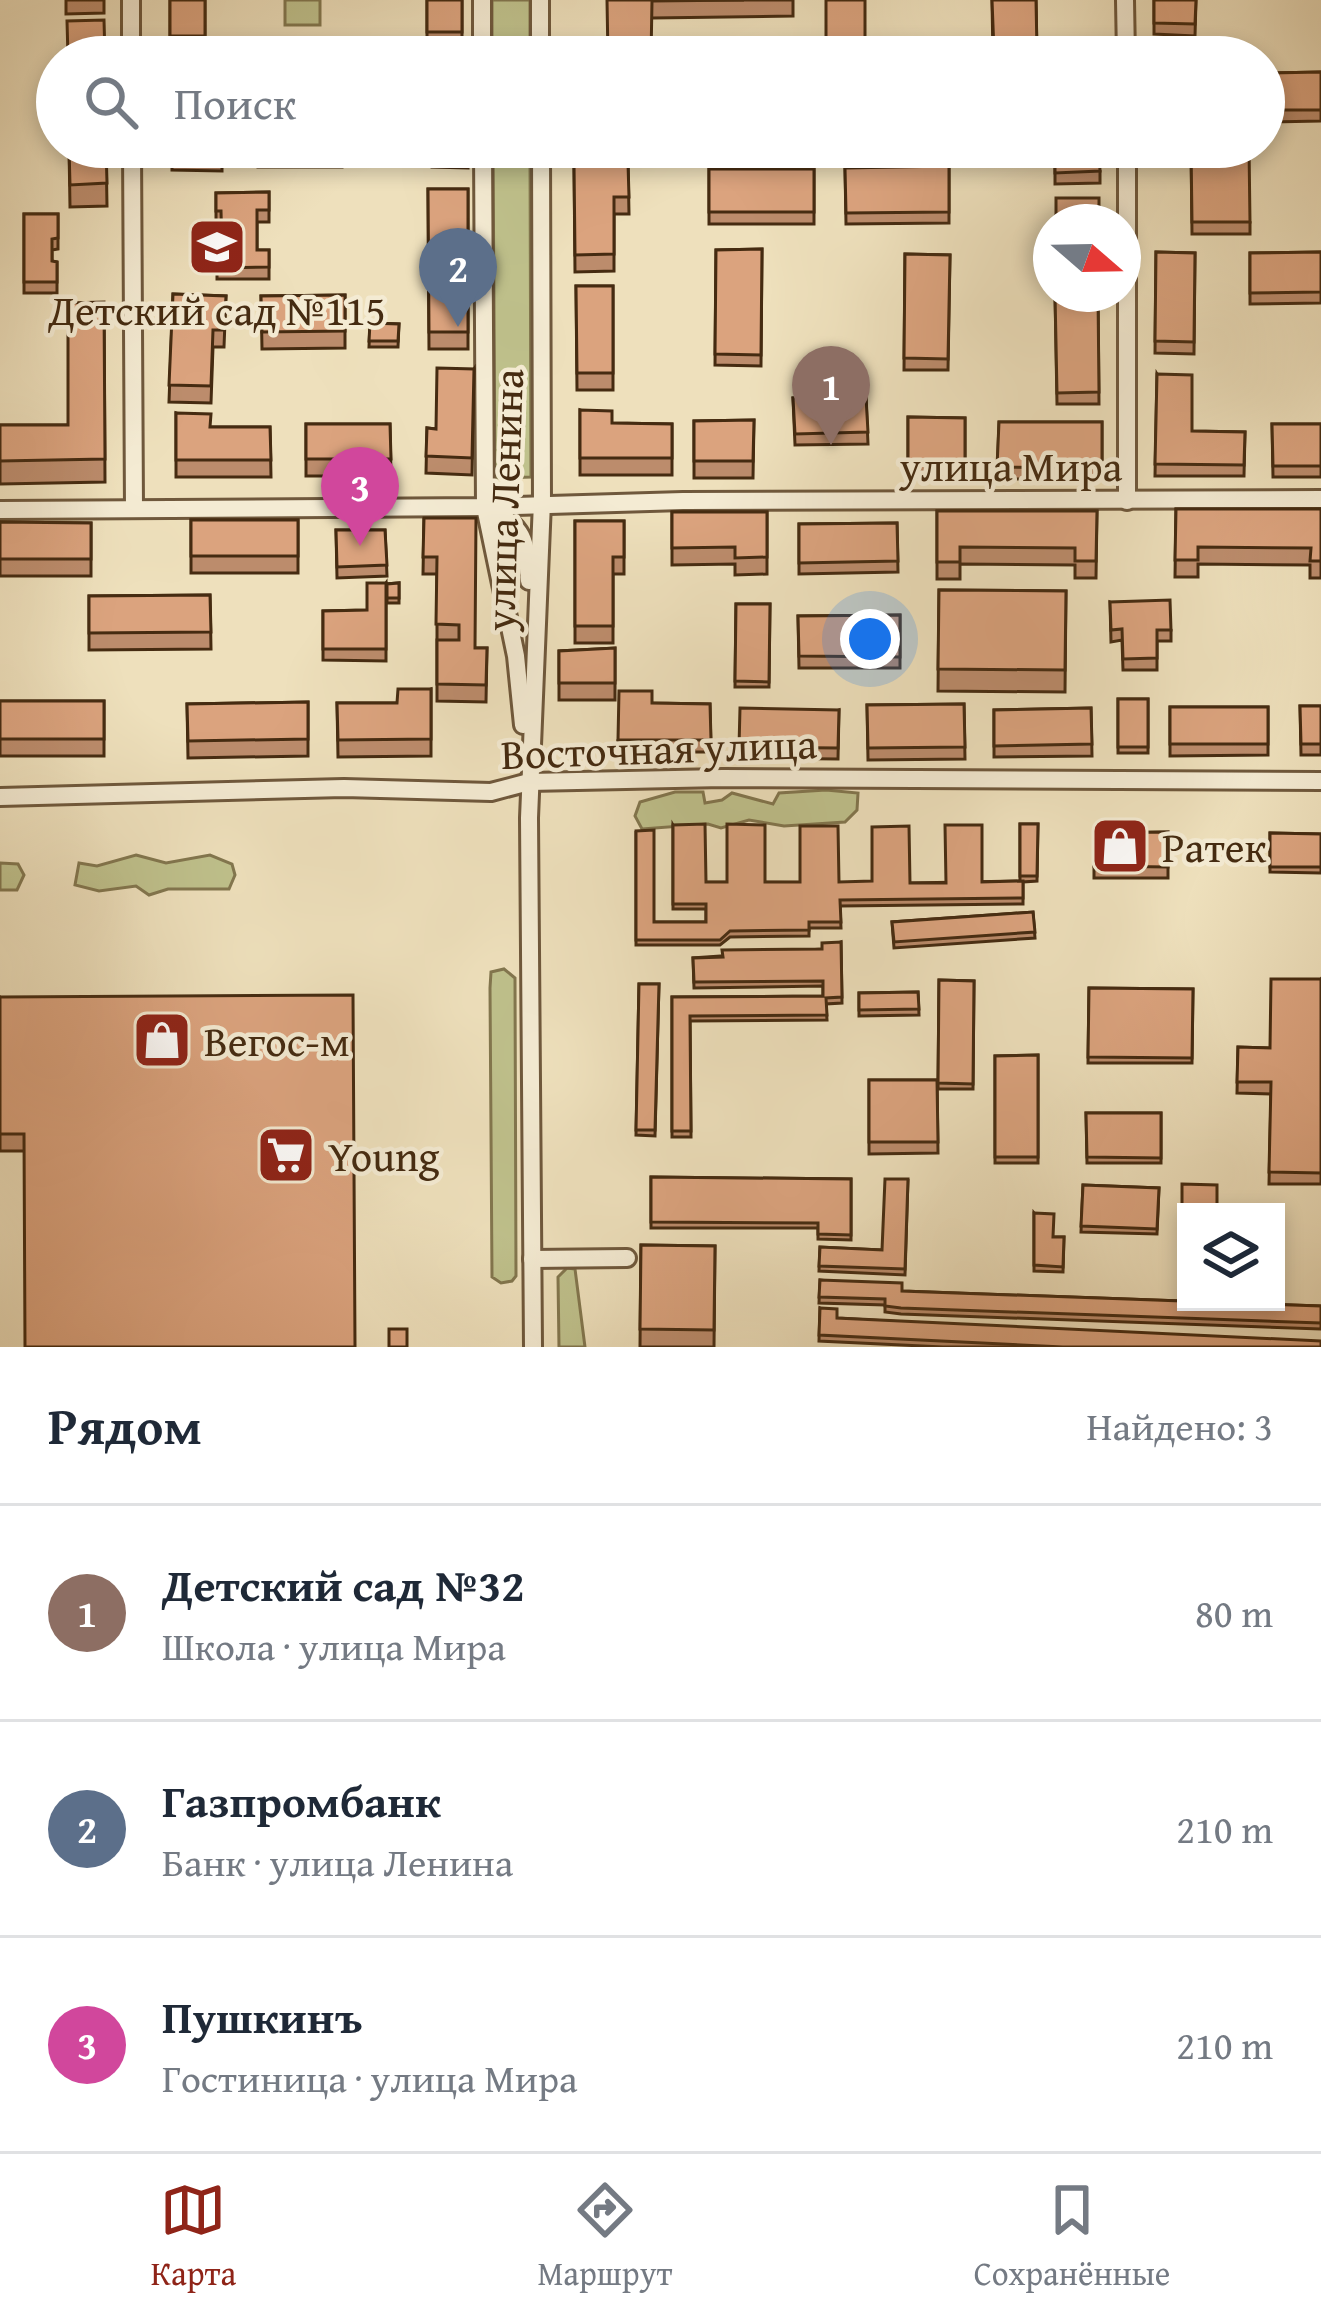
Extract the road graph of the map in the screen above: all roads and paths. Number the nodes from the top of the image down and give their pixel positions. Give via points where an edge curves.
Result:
1 (131, 0) edge
2 (482, 0) edge
3 (540, 0) edge
4 (1125, 0) edge
5 (130, 36) edge
6 (482, 36) edge
7 (540, 36) edge
8 (1126, 36) edge
9 (132, 168) edge
10 (483, 168) edge
11 (541, 168) edge
12 (1127, 168) edge
13 (1321, 499) edge
14 (1127, 501) junction
15 (542, 502) junction
16 (485, 507) junction
17 (134, 509) junction
18 (0, 510) edge
19 (535, 641) junction
20 (1321, 781) edge
21 (529, 782) junction
22 (0, 797) edge
23 (627, 1258) dead end
24 (532, 1259) junction
25 (533, 1347) edge

1 - 5 street
2 - 6 street
3 - 7 street
4 - 8 street
9 - 17 street
10 - 16 street, улица Ленина
11 - 15 street, улица Ленина
12 - 14 street
13 - 14 street, улица Мира
14 - 15 street, улица Мира
15 - 16 street, улица Мира
15 - 19 street, улица Ленина
16 - 17 street, улица Мира
16 - 19 street via 521,533
16 - 21 street, улица Ленина via 516,656
17 - 18 street, улица Мира
19 - 21 street, улица Ленина
20 - 21 street, Восточная улица
21 - 22 street, Восточная улица via 491,792
21 - 24 street, улица Ленина
23 - 24 street
24 - 25 street, улица Ленина

